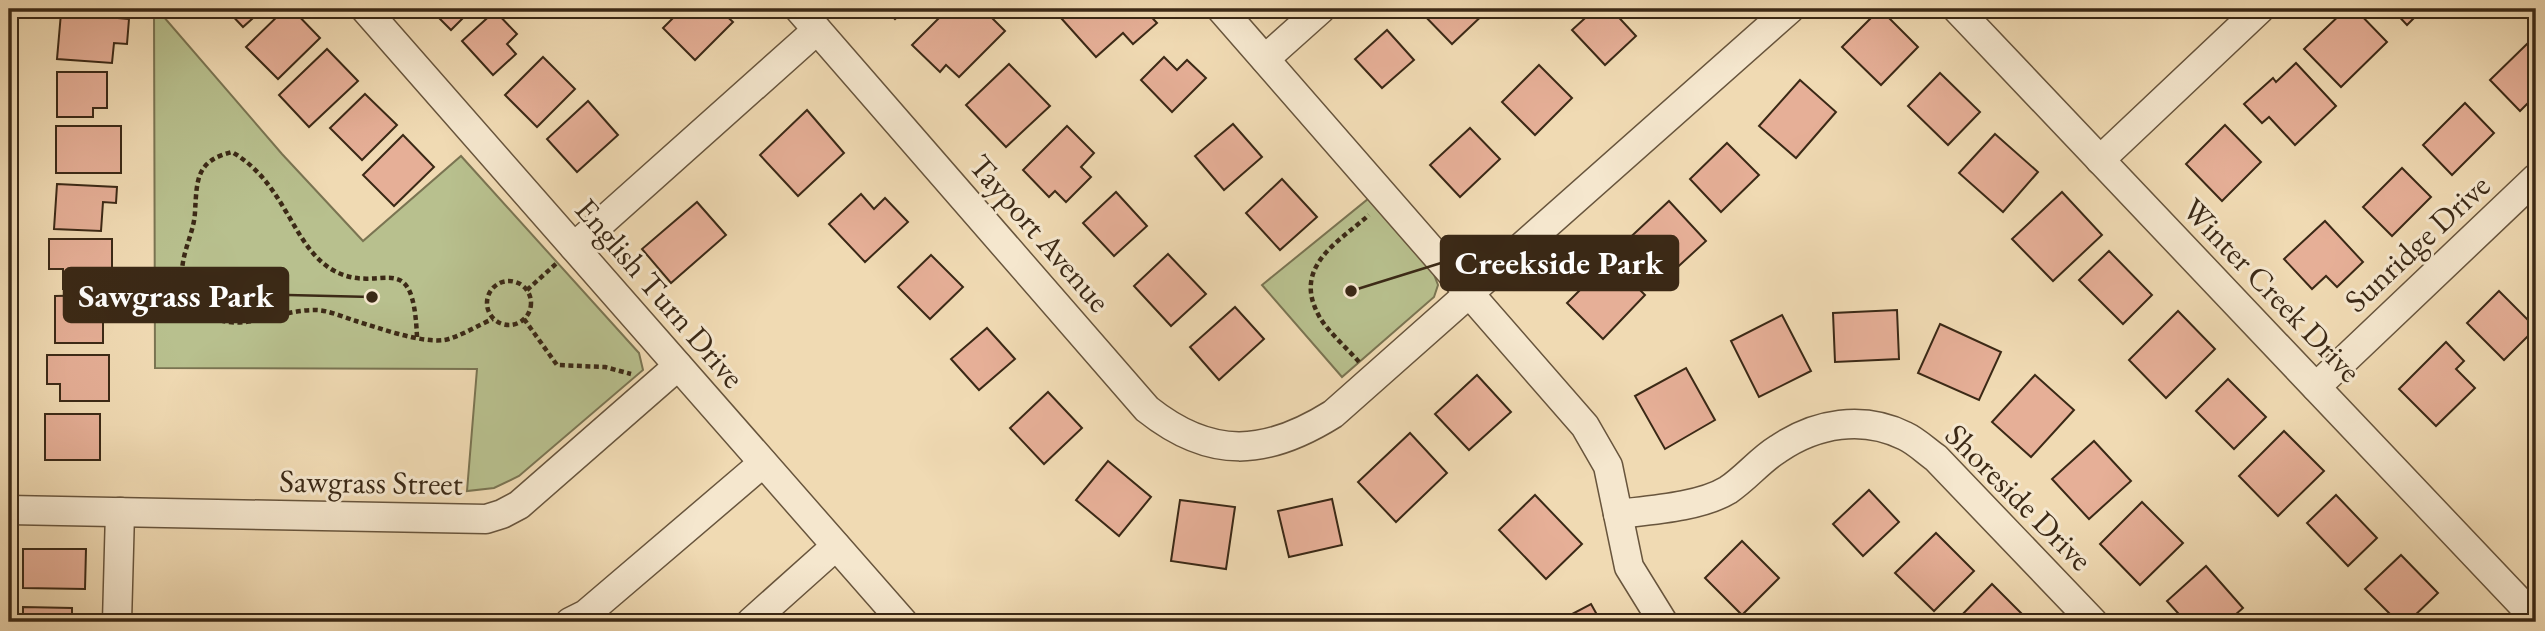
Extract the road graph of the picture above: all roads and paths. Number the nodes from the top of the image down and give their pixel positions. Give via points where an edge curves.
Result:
1 (365, 9) edge
2 (799, 9) edge
3 (1221, 9) edge
4 (1321, 9) edge
5 (1790, 9) edge
6 (1957, 9) edge
7 (2260, 9) edge
8 (817, 30) junction
9 (1265, 59) junction
10 (2100, 160) junction
11 (2536, 178) edge
12 (1387, 200) junction
13 (574, 247) junction
14 (527, 290) junction
15 (1469, 293) junction
16 (493, 319) junction
17 (524, 319) junction
18 (417, 337) junction
19 (678, 366) junction
20 (1373, 378) junction
21 (2316, 387) junction
22 (654, 388) junction
23 (763, 463) junction
24 (9, 510) edge
25 (120, 512) junction
26 (1618, 514) junction
27 (836, 546) junction
28 (2535, 614) edge
29 (117, 622) edge
30 (570, 622) edge
31 (751, 622) edge
32 (903, 622) edge
33 (1662, 622) edge
34 (2094, 622) edge

1 - 13 street, English Turn Drive
2 - 8 street, Tayport Avenue
3 - 9 street
4 - 9 street
5 - 15 street, Tayport Avenue
6 - 10 street, Winter Creek Drive
7 - 10 street
8 - 13 street
8 - 20 street, Tayport Avenue via 1147,409 1164,422 1215,446 1262,446 1309,429
9 - 12 street
10 - 21 street, Winter Creek Drive
11 - 21 street, Sunridge Drive
12 - 15 street
12 - 20 path via 1325,253 1312,271 1311,292 1319,317
13 - 14 path
13 - 19 street, English Turn Drive
14 - 16 path via 515,281 494,286 487,298
14 - 17 path via 530,308
15 - 20 street, Tayport Avenue
15 - 26 street via 1585,426 1608,466
16 - 17 path via 505,325
16 - 18 path via 445,340
17 - 22 path via 556,365 605,367 639,376
18 - 18 path via 317,309 245,324 217,320 202,309 187,292 182,272 205,163 232,152 249,162 272,190 304,244 331,269 356,279 388,276 410,288
19 - 22 street, Sawgrass Street
19 - 23 street, English Turn Drive
21 - 28 street, Winter Creek Drive
22 - 25 street, Sawgrass Street via 519,505 486,519
23 - 27 street, English Turn Drive
23 - 30 street via 586,614
24 - 25 street, Sawgrass Street
25 - 29 street
26 - 33 street via 1629,567
26 - 34 street, Shoreside Drive via 1686,505 1727,490 1777,449 1822,427 1872,425 1906,436 1936,458
27 - 31 street
27 - 32 street, English Turn Drive

